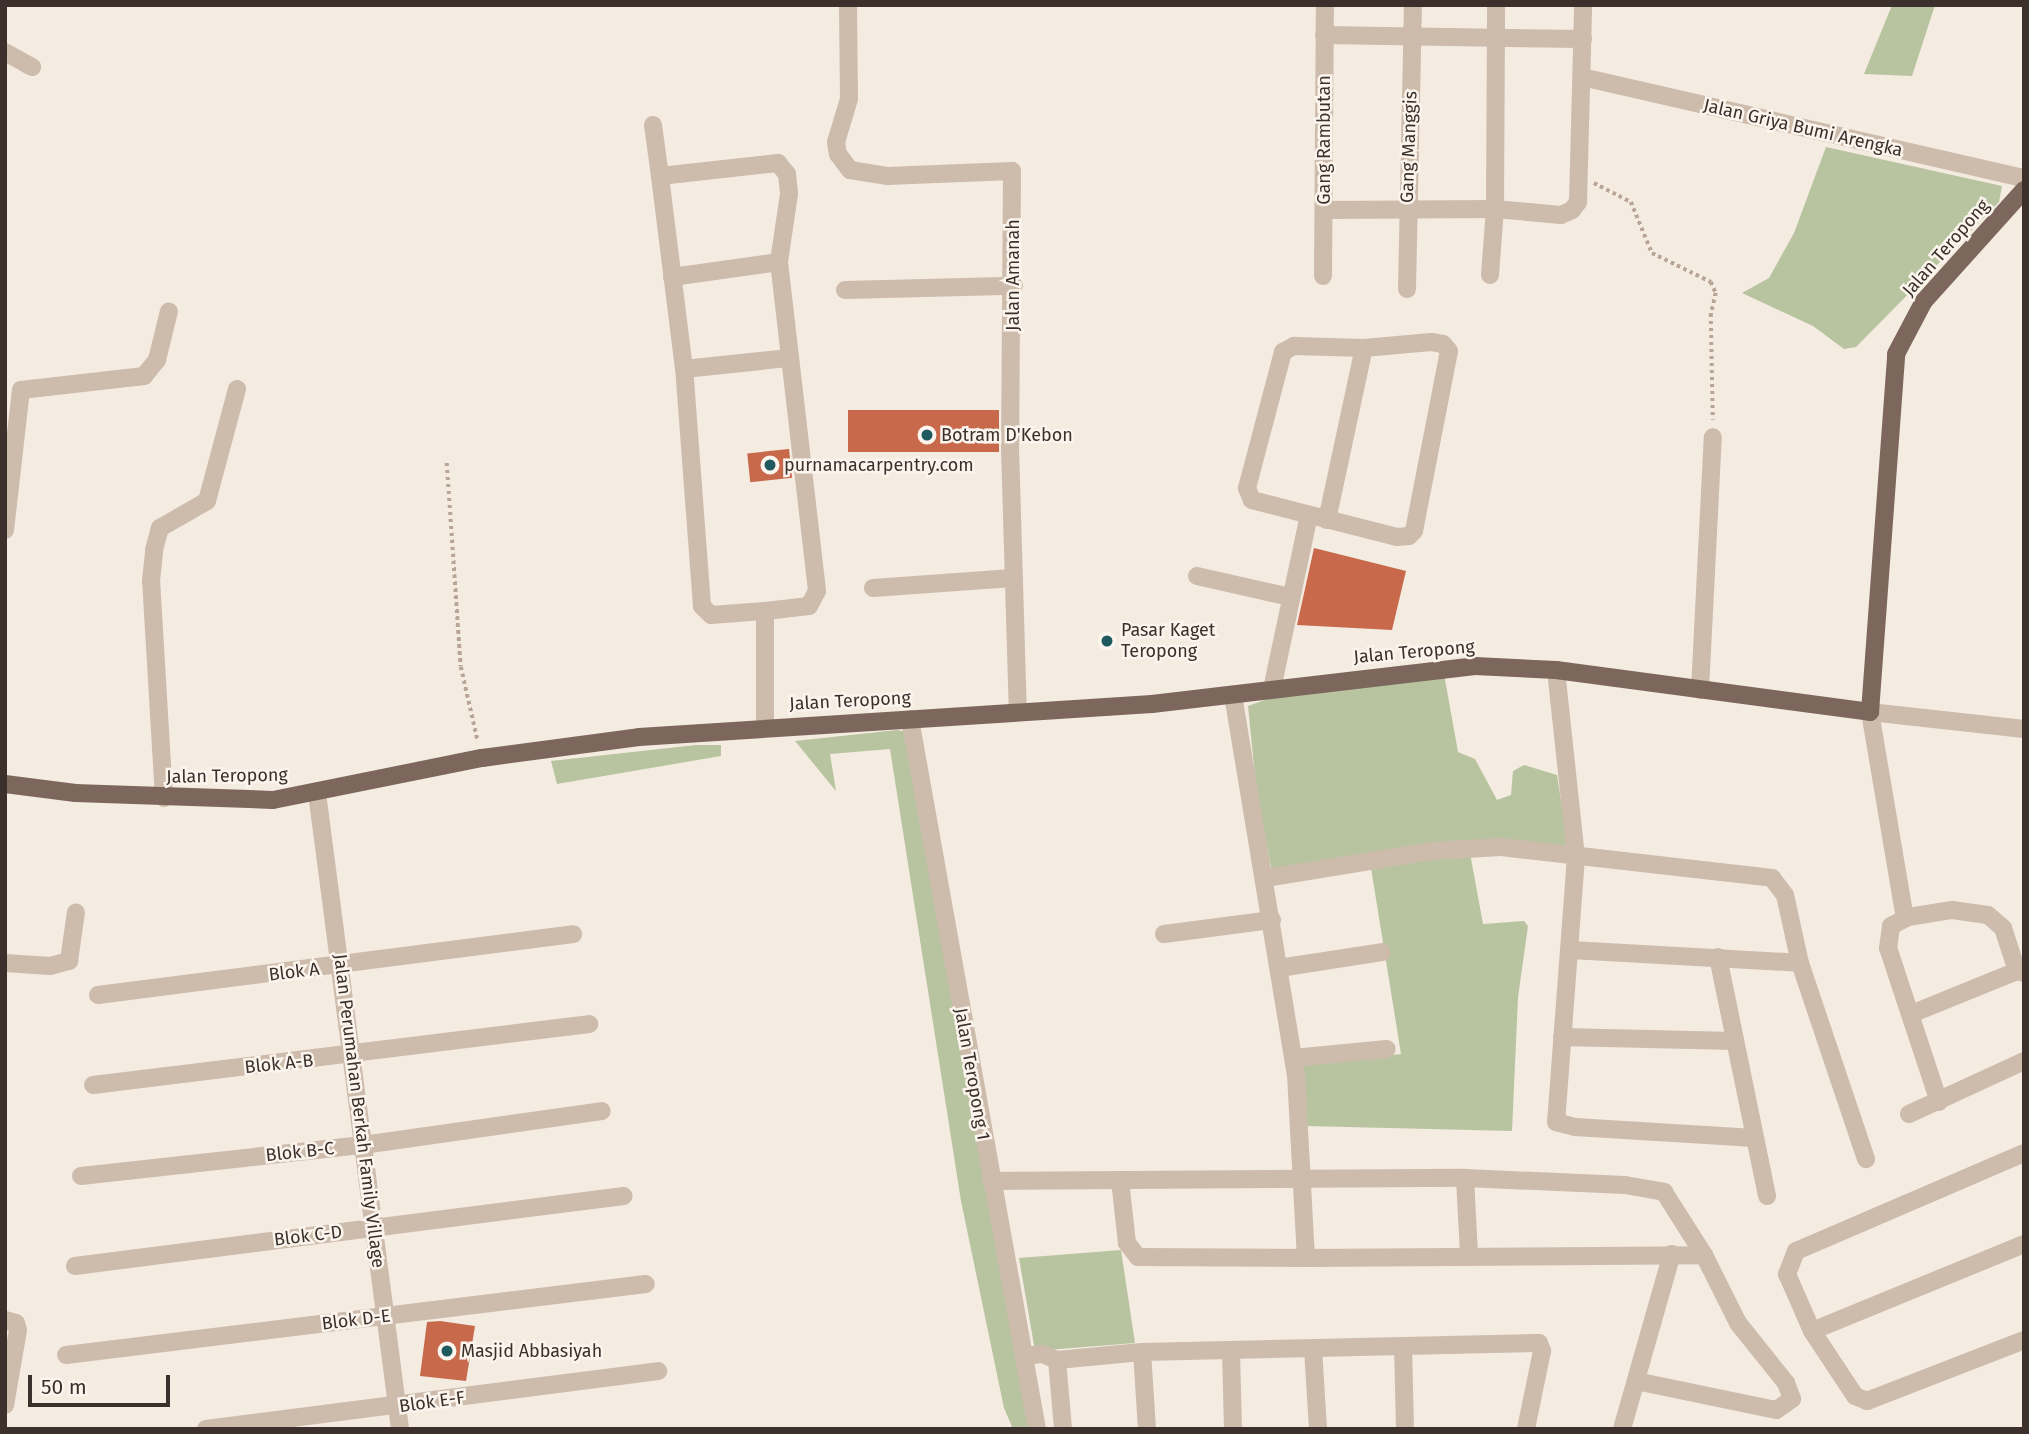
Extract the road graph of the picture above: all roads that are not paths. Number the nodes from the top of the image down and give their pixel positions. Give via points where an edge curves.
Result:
1 (848, 5) edge
2 (1325, 5) edge
3 (1413, 5) edge
4 (1496, 5) edge
5 (1583, 5) edge
6 (1324, 35) junction
7 (1413, 37) junction
8 (1496, 38) junction
9 (1583, 39) junction
10 (5, 52) edge
11 (32, 67) dead end
12 (1582, 77) junction
13 (653, 125) dead end
14 (660, 176) junction
15 (2024, 178) edge
16 (2024, 190) edge
17 (1407, 209) junction
18 (1495, 209) junction
19 (1324, 210) junction
20 (779, 262) junction
21 (1490, 275) dead end
22 (1324, 276) dead end
23 (672, 277) junction
24 (1014, 286) junction
25 (1406, 289) dead end
26 (845, 290) dead end
27 (169, 311) dead end
28 (1364, 348) junction
29 (789, 358) junction
30 (684, 369) junction
31 (237, 389) dead end
32 (1713, 438) road end
33 (1309, 515) junction
34 (1327, 520) junction
35 (5, 530) edge
36 (1198, 576) dead end
37 (1013, 578) junction
38 (873, 588) dead end
39 (1290, 597) junction
40 (765, 611) junction
41 (1556, 670) junction
42 (1272, 689) junction
43 (1700, 690) junction
44 (1233, 695) junction
45 (1018, 712) junction
46 (1877, 713) junction
47 (910, 719) junction
48 (765, 726) junction
49 (2024, 729) edge
50 (5, 784) edge
51 (317, 793) junction
52 (164, 798) junction
53 (1576, 857) junction
54 (1266, 878) junction
55 (76, 912) dead end
56 (1905, 918) junction
57 (1272, 920) junction
58 (573, 934) dead end
59 (1164, 934) dead end
60 (1571, 950) junction
61 (1382, 952) dead end
62 (1718, 957) junction
63 (5, 963) edge
64 (1800, 963) junction
65 (340, 967) junction
66 (1279, 968) junction
67 (2021, 972) edge
68 (98, 995) dead end
69 (1911, 1014) junction
70 (589, 1024) dead end
71 (1562, 1037) junction
72 (1735, 1041) junction
73 (1387, 1049) dead end
74 (351, 1056) junction
75 (1293, 1058) junction
76 (2024, 1061) edge
77 (93, 1085) dead end
78 (1939, 1102) junction
79 (602, 1111) dead end
80 (1909, 1114) dead end
81 (1755, 1138) junction
82 (363, 1145) junction
83 (2024, 1153) edge
84 (1866, 1158) dead end
85 (81, 1176) dead end
86 (1303, 1176) junction
87 (1465, 1178) junction
88 (991, 1181) junction
89 (1120, 1181) junction
90 (624, 1196) dead end
91 (1767, 1196) dead end
92 (374, 1228) junction
93 (2024, 1244) edge
94 (1469, 1254) junction
95 (1672, 1254) junction
96 (1704, 1255) junction
97 (1306, 1258) junction
98 (75, 1266) dead end
99 (646, 1284) dead end
100 (385, 1316) junction
101 (5, 1320) edge
102 (1812, 1331) junction
103 (2024, 1340) edge
104 (1403, 1346) junction
105 (1314, 1349) junction
106 (1143, 1352) junction
107 (1231, 1352) junction
108 (66, 1355) dead end
109 (1024, 1356) junction
110 (1057, 1360) junction
111 (658, 1371) dead end
112 (1636, 1381) junction
113 (5, 1405) edge
114 (397, 1407) junction
115 (206, 1429) edge
116 (400, 1429) edge
117 (1037, 1429) edge
118 (1063, 1429) edge
119 (1147, 1429) edge
120 (1233, 1429) edge
121 (1318, 1429) edge
122 (1405, 1429) edge
123 (1526, 1429) edge
124 (1622, 1429) edge

1 - 24 street, Jalan Amanah via 849,99 836,142 838,154 850,170 887,176 1012,171
2 - 6 street, Gang Rambutan
3 - 7 street, Gang Manggis
4 - 8 street
5 - 9 street
6 - 7 street
6 - 19 street, Gang Rambutan
7 - 8 street
7 - 17 street, Gang Manggis
8 - 9 street
8 - 18 street
9 - 12 street
10 - 11 street
12 - 15 street, Jalan Griya Bumi Arengka
12 - 18 street via 1577,202 1561,215
13 - 14 street
14 - 20 street via 783,166 789,209
14 - 23 street
16 - 46 main road, Jalan Teropong via 1924,301 1896,354
17 - 18 street
17 - 19 street
17 - 25 street, Gang Manggis
18 - 21 street
19 - 22 street, Gang Rambutan
20 - 23 street
20 - 29 street
23 - 30 street
24 - 26 street
24 - 37 street, Jalan Amanah
27 - 35 street via 157,360 144,376 21,390
28 - 33 street via 1294,346 1279,358 1247,488 1252,500
28 - 34 street
28 - 34 street via 1430,342 1443,344 1449,351 1414,531 1397,537
29 - 30 street
29 - 40 street via 817,591 809,606
30 - 40 street via 704,612
31 - 52 street via 207,501 160,528 154,550 151,581
32 - 43 street
33 - 34 street
33 - 39 street
36 - 39 street
37 - 38 street
37 - 45 street, Jalan Amanah
39 - 42 street
40 - 48 street
41 - 42 main road, Jalan Teropong via 1475,666
41 - 43 main road, Jalan Teropong
41 - 53 street
42 - 44 main road, Jalan Teropong
43 - 46 main road, Jalan Teropong
44 - 45 main road, Jalan Teropong
44 - 54 street
45 - 47 main road, Jalan Teropong
46 - 49 street
46 - 56 street
47 - 48 main road, Jalan Teropong
47 - 88 street, Jalan Teropong 1
48 - 51 main road, Jalan Teropong via 482,758
50 - 52 main road, Jalan Teropong
51 - 52 main road, Jalan Teropong via 273,800
51 - 65 street, Jalan Perumahan Berkah Family Village
53 - 54 street via 1501,848 1431,851
53 - 60 street
53 - 64 street via 1772,878 1785,895
54 - 57 street
55 - 63 street via 69,961 42,966
56 - 67 street via 1952,910 1989,915 2003,928
56 - 69 street via 1891,926 1888,948
57 - 59 street
57 - 66 street
58 - 65 street, Blok A
60 - 62 street
60 - 71 street
61 - 66 street
62 - 64 street
62 - 72 street
64 - 84 street
65 - 68 street, Blok A
65 - 74 street, Jalan Perumahan Berkah Family Village
66 - 75 street
67 - 69 street
69 - 78 street
70 - 74 street, Blok A-B
71 - 72 street
71 - 81 street via 1556,1122
72 - 81 street
73 - 75 street
74 - 77 street, Blok A-B
74 - 82 street, Jalan Perumahan Berkah Family Village
75 - 86 street
76 - 78 street
78 - 80 street
79 - 82 street, Blok B-C
81 - 91 street
82 - 85 street, Blok B-C
82 - 92 street, Jalan Perumahan Berkah Family Village
83 - 102 street via 1797,1251 1787,1274
86 - 87 street
86 - 89 street
86 - 97 street
87 - 94 street
87 - 96 street via 1625,1185 1664,1192
88 - 89 street
88 - 109 street, Jalan Teropong 1
89 - 97 street via 1127,1243 1138,1257
90 - 92 street, Blok C-D
92 - 98 street, Blok C-D
92 - 100 street, Jalan Perumahan Berkah Family Village
93 - 102 street
94 - 95 street
94 - 97 street
95 - 96 street
95 - 112 street
96 - 112 street via 1738,1323 1786,1383 1792,1399 1776,1410
99 - 100 street, Blok D-E
100 - 108 street, Blok D-E
100 - 114 street, Jalan Perumahan Berkah Family Village
101 - 113 street via 16,1322 18,1330
102 - 103 street via 1855,1396 1867,1401
104 - 105 street
104 - 122 street
104 - 123 street via 1539,1343 1542,1350
105 - 107 street
105 - 121 street
106 - 107 street
106 - 110 street
106 - 119 street
107 - 120 street
109 - 110 street via 1042,1354
109 - 117 street, Jalan Teropong 1
110 - 118 street
111 - 114 street, Blok E-F
112 - 124 street
114 - 115 street, Blok E-F
114 - 116 street, Jalan Perumahan Berkah Family Village

